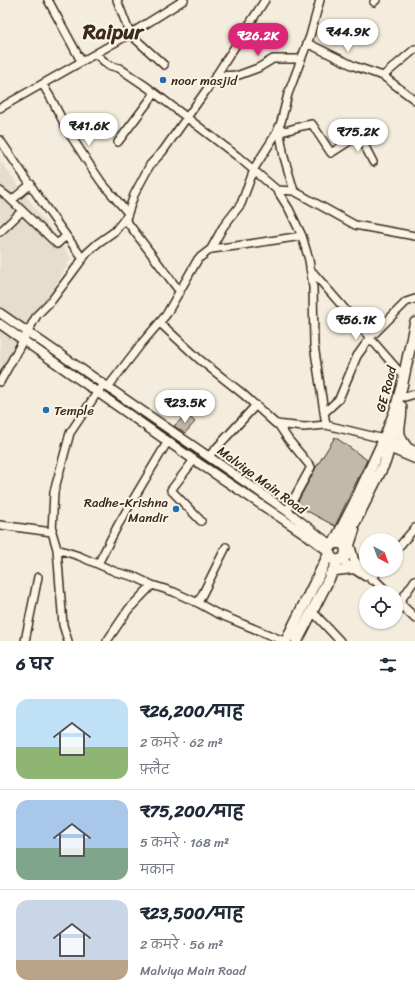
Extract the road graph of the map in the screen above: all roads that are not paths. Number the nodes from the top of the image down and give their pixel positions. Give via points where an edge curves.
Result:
1 (48, 0) edge
2 (118, 0) edge
3 (184, 0) edge
4 (265, 0) edge
5 (320, 0) edge
6 (130, 34) junction
7 (307, 43) junction
8 (415, 49) edge
9 (96, 54) junction
10 (301, 59) junction
11 (81, 61) junction
12 (164, 65) dead end
13 (216, 76) junction
14 (383, 76) junction
15 (43, 85) junction
16 (155, 93) junction
17 (415, 100) edge
18 (0, 108) edge
19 (186, 117) junction
20 (278, 128) junction
21 (0, 140) edge
22 (118, 142) dead end
23 (373, 162) dead end
24 (254, 171) junction
25 (31, 184) junction
26 (277, 190) junction
27 (0, 191) edge
28 (294, 191) junction
29 (12, 200) junction
30 (22, 211) junction
31 (127, 216) junction
32 (0, 232) edge
33 (66, 236) junction
34 (302, 236) junction
35 (415, 236) edge
36 (210, 249) junction
37 (83, 258) junction
38 (310, 268) junction
39 (180, 292) junction
40 (415, 299) edge
41 (0, 313) edge
42 (160, 323) junction
43 (415, 323) edge
44 (0, 324) edge
45 (28, 332) junction
46 (370, 338) junction
47 (22, 340) junction
48 (415, 349) edge
49 (404, 378) junction
50 (0, 382) edge
51 (106, 385) junction
52 (98, 393) junction
53 (415, 394) edge
54 (402, 399) junction
55 (256, 405) junction
56 (324, 414) junction
57 (278, 424) junction
58 (326, 425) junction
59 (168, 441) junction
60 (386, 441) junction
61 (412, 449) edge
62 (401, 453) junction
63 (209, 456) junction
64 (415, 459) edge
65 (194, 460) junction
66 (381, 470) junction
67 (361, 510) junction
68 (287, 511) junction
69 (201, 521) dead end
70 (0, 525) edge
71 (415, 528) edge
72 (52, 532) junction
73 (403, 542) edge
74 (345, 546) junction
75 (226, 547) dead end
76 (331, 548) junction
77 (57, 549) junction
78 (339, 561) junction
79 (98, 564) junction
80 (353, 569) junction
81 (329, 575) junction
82 (38, 577) dead end
83 (372, 579) junction
84 (415, 580) edge
85 (152, 585) junction
86 (379, 585) edge
87 (403, 596) edge
88 (198, 603) junction
89 (403, 607) edge
90 (312, 611) junction
91 (415, 618) edge
92 (67, 637) edge
93 (25, 641) edge
94 (62, 641) edge
95 (107, 641) edge
96 (285, 641) edge
97 (298, 641) edge
98 (340, 641) edge

1 - 11 street
2 - 6 street
3 - 6 street
4 - 13 street
5 - 7 street
6 - 9 street
6 - 12 street
7 - 10 street
7 - 14 street via 354,66
8 - 14 street
9 - 11 street
9 - 16 street via 108,65 119,68
10 - 13 street via 273,59 239,75
10 - 20 street
11 - 15 street
13 - 19 street
14 - 17 street
15 - 18 street
15 - 31 street via 69,133
16 - 19 street
16 - 22 street
19 - 24 street
19 - 31 street via 146,172
20 - 23 street via 286,131 312,124 331,153 359,135
20 - 24 street
20 - 28 street
21 - 25 street
24 - 26 street
24 - 36 street via 241,204
25 - 29 street
25 - 33 street
26 - 28 street
26 - 34 street
27 - 29 street
28 - 35 street via 355,225
29 - 30 street
30 - 32 street
30 - 33 street via 58,244
31 - 37 street
31 - 39 street
33 - 37 street
34 - 36 street
34 - 38 street
36 - 39 street via 198,259
37 - 45 street via 52,300 37,315
38 - 46 street
38 - 56 street via 313,287 314,345
39 - 42 street
40 - 46 street via 406,302
41 - 45 street, Malviya Main Road
42 - 51 street
42 - 55 street via 199,360
43 - 49 main road, GE Road
44 - 47 street, Malviya Main Road
45 - 47 street
45 - 51 street, Malviya Main Road
46 - 49 street
46 - 56 street via 357,356 339,399
47 - 50 street
47 - 52 street, Malviya Main Road
48 - 54 main road
49 - 54 main road, GE Road
51 - 52 street
51 - 63 street, Malviya Main Road
52 - 59 street, Malviya Main Road
52 - 72 street via 70,433 54,492
53 - 54 street
54 - 60 main road, GE Road
54 - 61 street via 400,434 402,441
55 - 57 street
55 - 63 street
56 - 58 street
57 - 58 street via 304,427
57 - 68 street via 311,467
58 - 60 street
59 - 65 street, Malviya Main Road
59 - 79 street
60 - 61 street
60 - 62 street
60 - 66 main road
60 - 76 main road
62 - 64 street
62 - 66 street via 396,454
63 - 68 street, Malviya Main Road
65 - 69 street via 171,490
65 - 76 street, Malviya Main Road via 308,536
66 - 67 main road
67 - 74 main road
67 - 83 street via 350,545 354,560
68 - 76 street, Malviya Main Road
70 - 72 street
71 - 73 street
72 - 77 street
74 - 76 main road via 340,543
74 - 78 main road via 346,554
75 - 88 street
76 - 78 main road via 332,559
76 - 96 main road
77 - 79 street
77 - 92 street via 63,625
78 - 80 street
78 - 81 main road
79 - 85 street
80 - 81 street via 336,571
80 - 83 street
81 - 90 main road
82 - 93 street
83 - 86 street
84 - 87 street
85 - 88 street
85 - 95 street via 128,610
88 - 96 street
89 - 91 street
90 - 97 main road
90 - 98 street
92 - 94 street

